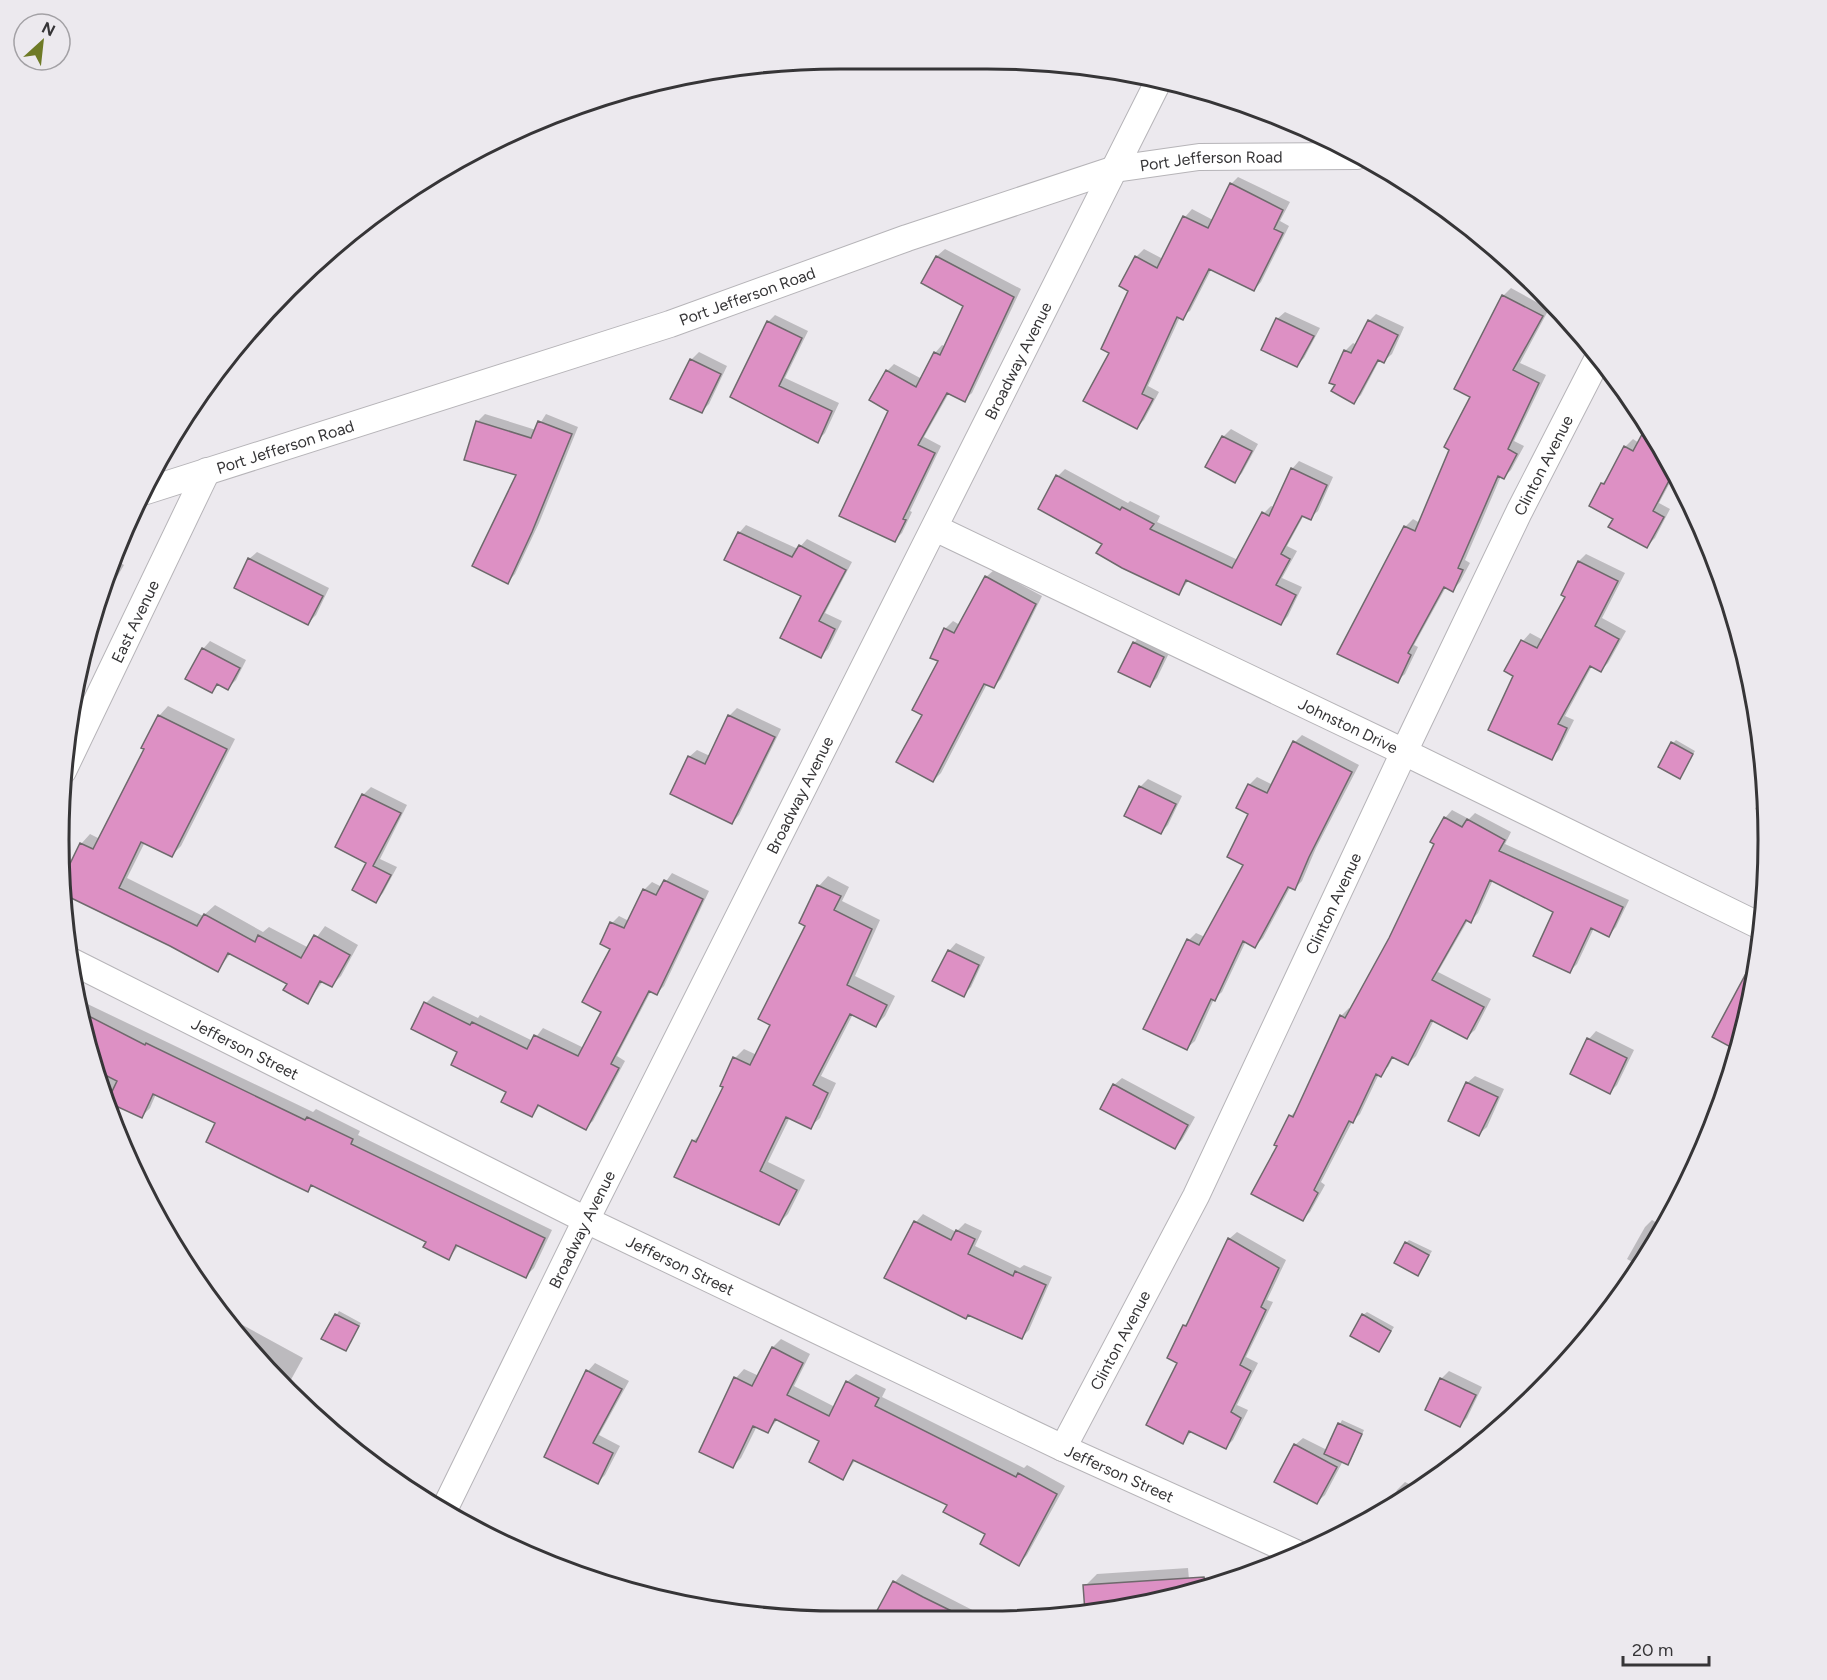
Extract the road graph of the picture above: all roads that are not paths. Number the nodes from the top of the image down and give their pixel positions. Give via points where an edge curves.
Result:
1 (1155, 88) edge
2 (1342, 156) edge
3 (1115, 169) junction
4 (1594, 365) edge
5 (207, 471) junction
6 (155, 488) edge
7 (935, 528) junction
8 (75, 745) edge
9 (1404, 752) junction
10 (1753, 922) edge
11 (80, 966) edge
12 (586, 1220) junction
13 (1063, 1448) junction
14 (447, 1504) edge
15 (1288, 1549) edge

1 - 3 street, Broadway Avenue
2 - 3 street, Port Jefferson Road via 1200,157
3 - 5 street, Port Jefferson Road via 907,238 670,324
3 - 7 street, Broadway Avenue
4 - 9 street, Clinton Avenue
5 - 6 street, Port Jefferson Road
5 - 8 street, East Avenue
7 - 9 street, Johnston Drive
7 - 12 street, Broadway Avenue
9 - 10 street, Johnston Drive
9 - 13 street, Clinton Avenue via 1196,1196
11 - 12 street, Jefferson Street
12 - 13 street, Jefferson Street
12 - 14 street, Broadway Avenue
13 - 15 street, Jefferson Street

